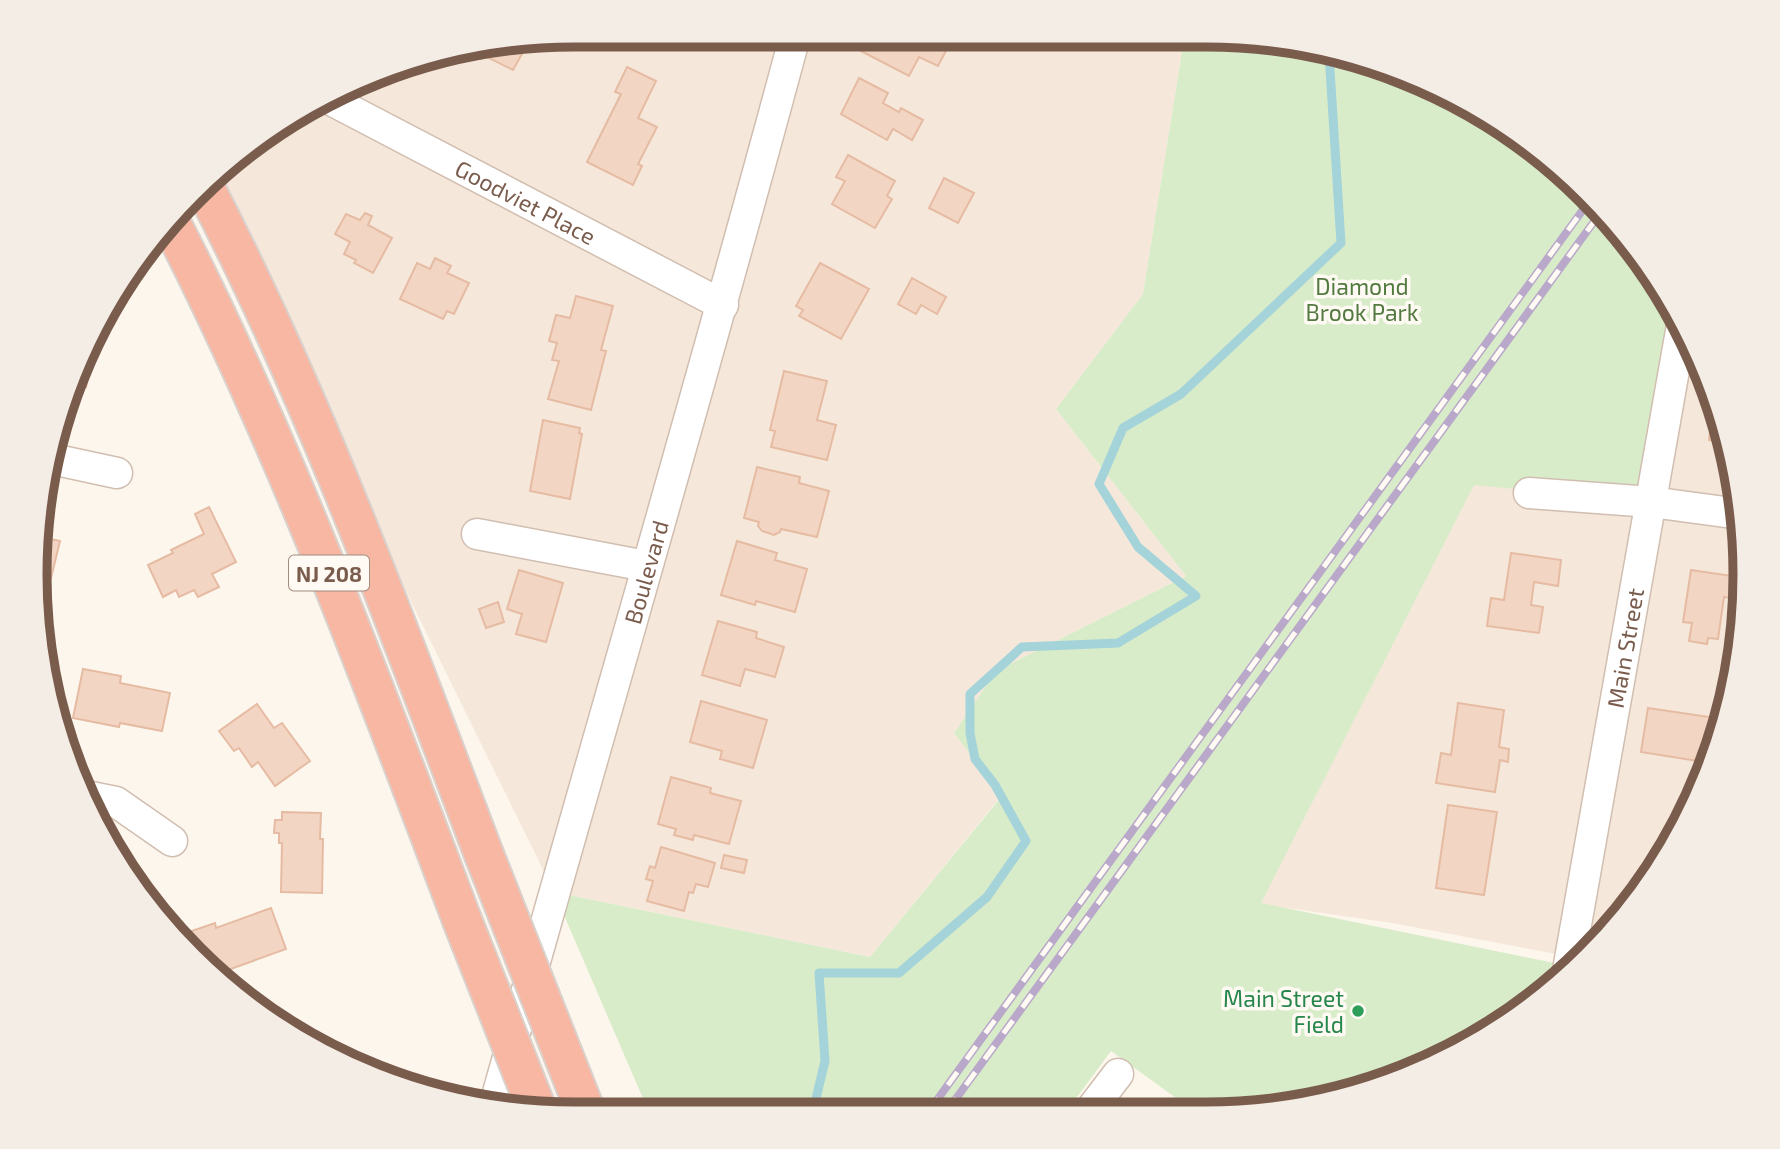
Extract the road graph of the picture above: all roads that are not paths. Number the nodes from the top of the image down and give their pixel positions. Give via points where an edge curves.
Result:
1 (793, 47) edge
2 (338, 104) edge
3 (209, 196) edge
4 (174, 232) edge
5 (723, 305) junction
6 (1679, 343) edge
7 (60, 461) edge
8 (117, 473) dead end
9 (1529, 493) dead end
10 (1651, 502) junction
11 (1729, 512) edge
12 (477, 534) dead end
13 (646, 566) junction
14 (97, 798) edge
15 (172, 841) dead end
16 (1573, 952) edge
17 (1118, 1074) dead end
18 (497, 1096) edge
19 (533, 1100) edge
20 (582, 1102) edge
21 (1096, 1102) edge

1 - 5 street, Boulevard
2 - 5 street, Goodviet Place
3 - 20 highway, NJ 208, bridge via 268,316 352,509
4 - 19 highway, NJ 208, bridge via 310,525
5 - 13 street, Boulevard
6 - 10 street, Main Street
7 - 8 street
9 - 10 street
10 - 11 street
10 - 16 street, Main Street
12 - 13 street
13 - 18 street, Boulevard
14 - 15 street via 116,802
17 - 21 street

